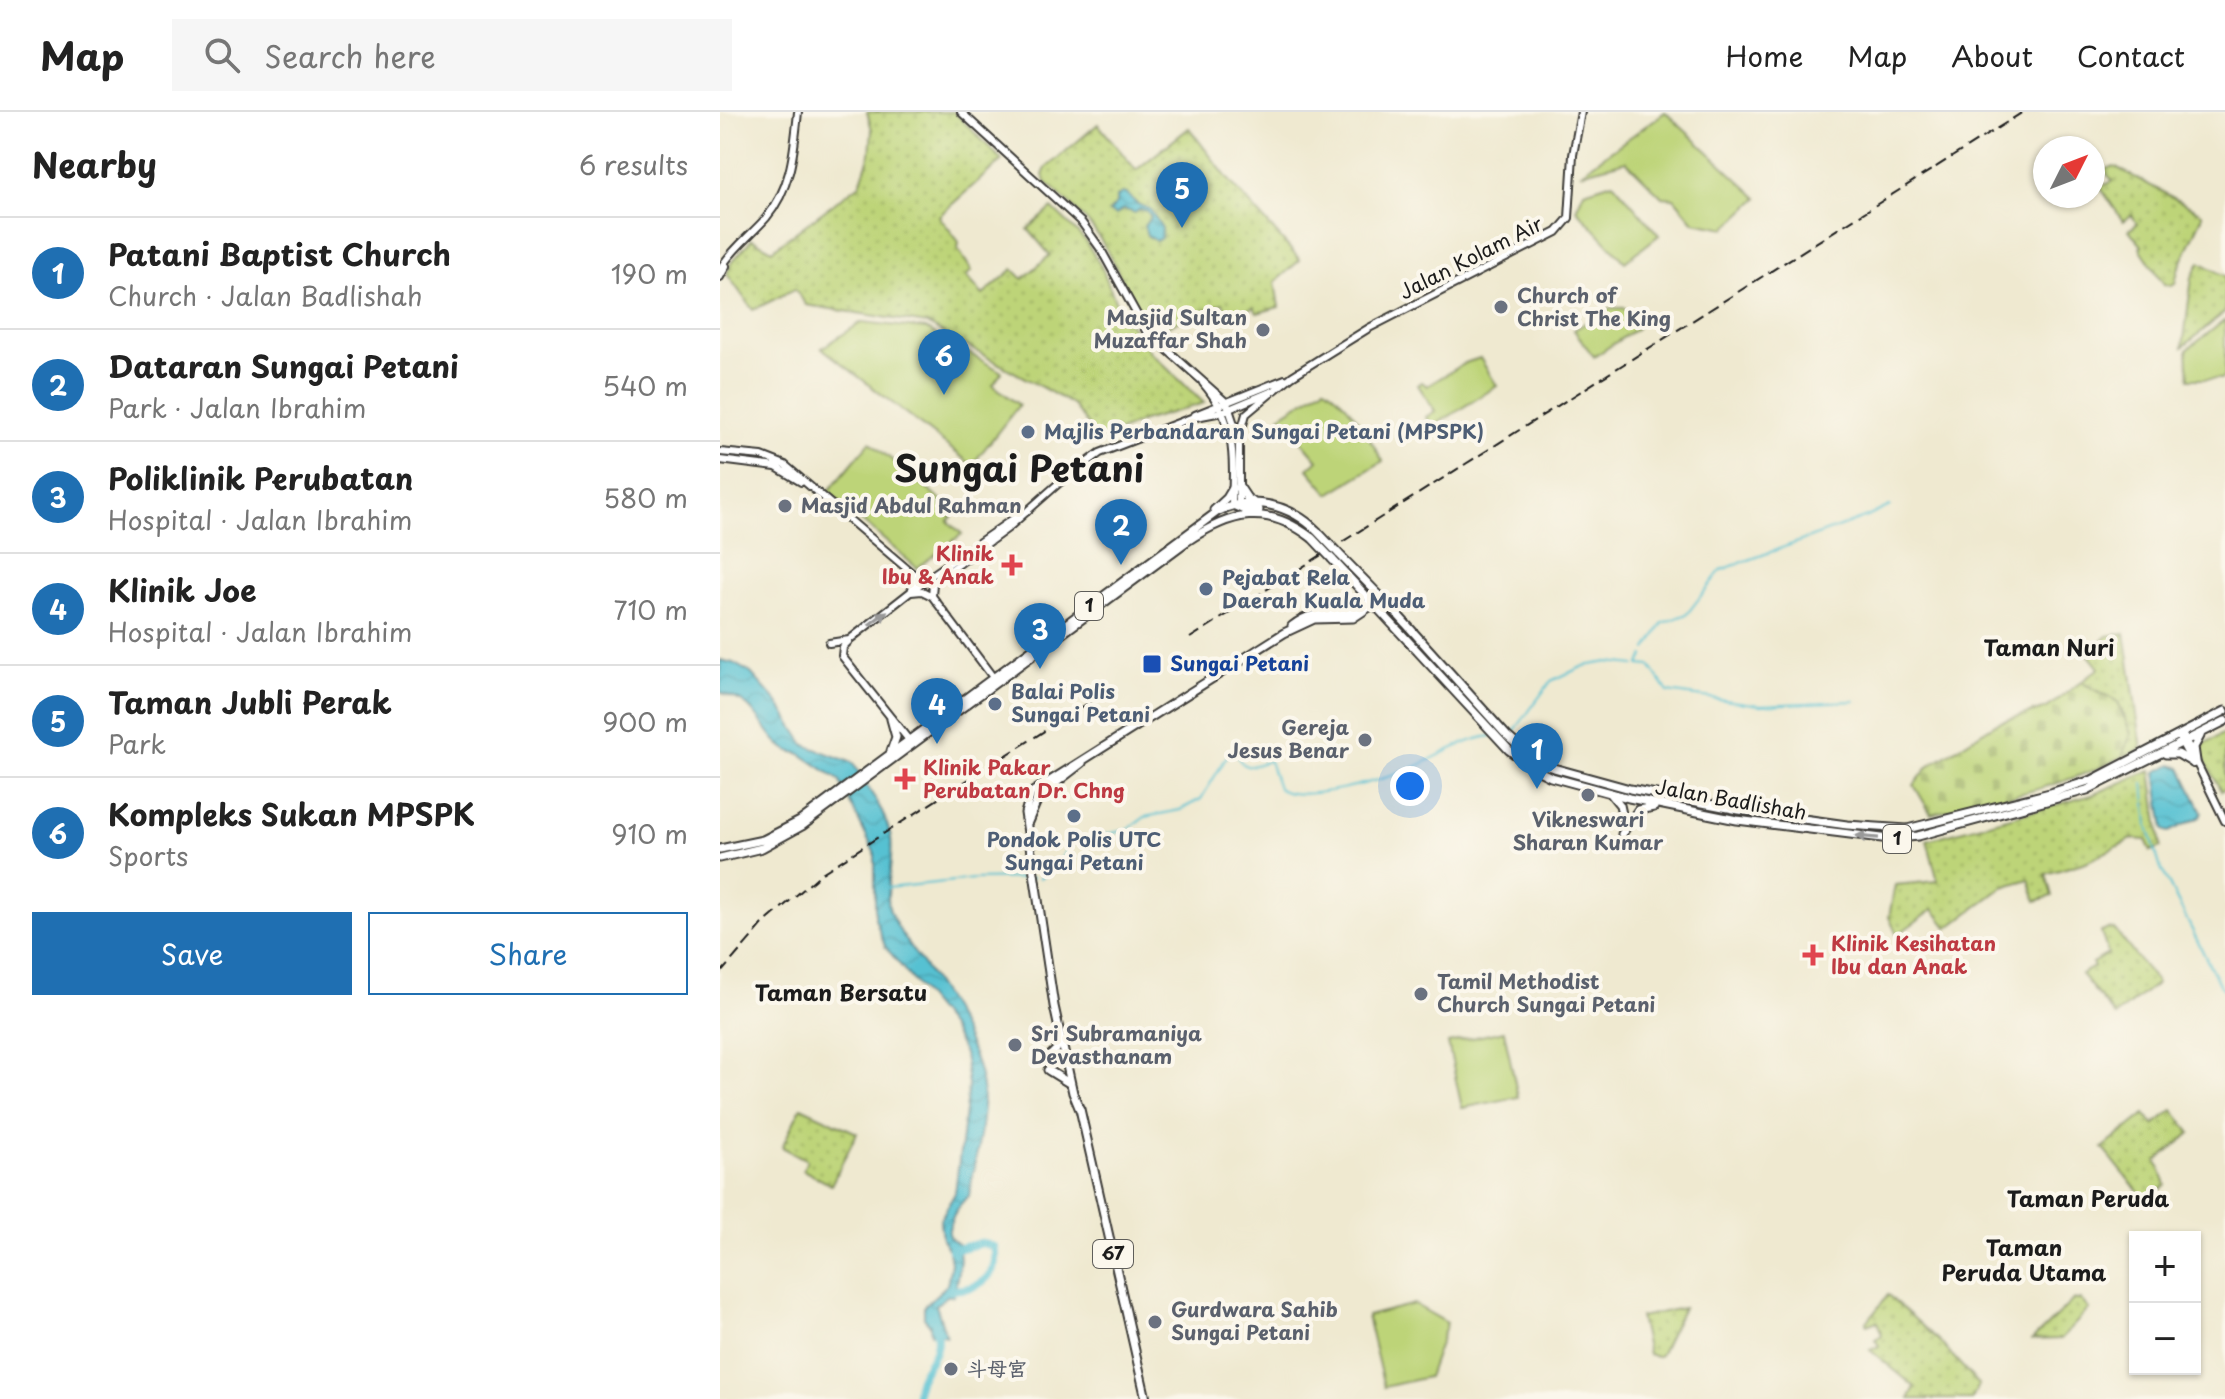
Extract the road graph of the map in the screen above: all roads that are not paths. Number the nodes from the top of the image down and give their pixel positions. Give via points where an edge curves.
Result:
1 (798, 112) edge
2 (961, 112) edge
3 (1581, 112) edge
4 (731, 255) junction
5 (720, 269) edge
6 (720, 277) edge
7 (1292, 376) junction
8 (1198, 378) junction
9 (1209, 390) junction
10 (1275, 390) junction
11 (1225, 407) junction
12 (1201, 412) junction
13 (1191, 418) junction
14 (1239, 439) junction
15 (720, 452) edge
16 (720, 460) edge
17 (757, 464) junction
18 (762, 474) dead end
19 (808, 485) junction
20 (1236, 487) junction
21 (1260, 504) junction
22 (1236, 505) junction
23 (1206, 519) junction
24 (1286, 521) junction
25 (1202, 531) junction
26 (1315, 534) junction
27 (1337, 556) junction
28 (912, 573) junction
29 (932, 579) junction
30 (1356, 584) junction
31 (911, 592) junction
32 (932, 596) junction
33 (1373, 602) junction
34 (1359, 613) junction
35 (1386, 615) junction
36 (1413, 632) junction
37 (849, 640) junction
38 (842, 656) junction
39 (995, 680) junction
40 (2225, 711) edge
41 (891, 719) junction
42 (2225, 721) edge
43 (941, 725) junction
44 (1495, 729) junction
45 (2201, 734) junction
46 (908, 739) junction
47 (2182, 739) junction
48 (2161, 755) junction
49 (887, 756) junction
50 (2194, 762) junction
51 (871, 772) junction
52 (1611, 794) junction
53 (2051, 797) junction
54 (828, 805) junction
55 (1676, 808) junction
56 (2225, 821) edge
57 (1624, 823) dead end
58 (1622, 834) dead end
59 (720, 849) edge
60 (720, 858) edge
61 (1052, 991) junction
62 (1060, 1036) junction
63 (1045, 1061) dead end
64 (1048, 1070) dead end
65 (1072, 1088) junction
66 (1080, 1110) junction
67 (1146, 1399) edge

1 - 4 main road via 785,187 766,218
2 - 8 main road via 1078,218 1140,323
3 - 7 main road, Jalan Kolam Air via 1569,213 1562,227 1382,321
4 - 5 main road
4 - 6 main road
7 - 10 main road, Jalan Kolam Air
7 - 11 main road, Jalan Kolam Air
8 - 9 main road
8 - 11 main road via 1211,386
9 - 11 main road
9 - 12 main road via 1210,401
10 - 11 main road, Jalan Kolam Air
10 - 14 main road via 1246,414
11 - 12 main road
11 - 13 main road
11 - 14 main road
11 - 20 main road
12 - 13 main road
13 - 29 main road via 1100,453
14 - 20 main road
15 - 19 main road via 773,459
16 - 17 main road
17 - 18 main road
17 - 19 main road via 776,467
19 - 28 main road
20 - 21 main road
20 - 22 main road
20 - 23 main road
21 - 22 main road, 1
21 - 26 main road, 1 via 1288,510
22 - 23 main road, 1
22 - 24 main road
22 - 25 main road
23 - 39 main road, 1
24 - 25 main road, 1 via 1240,516
24 - 26 main road, 1
25 - 39 main road, 1
26 - 27 main road, Jalan Badlishah / 1, bridge
27 - 30 main road, Jalan Badlishah / 1
27 - 33 main road
27 - 36 main road, Jalan Badlishah / 1
28 - 29 main road
28 - 31 main road
29 - 31 main road
29 - 32 main road
30 - 33 main road, Jalan Badlishah / 1
30 - 34 main road
31 - 32 main road
37 -> 31 main road
32 - 39 main road
33 - 34 main road
33 - 35 main road, Jalan Badlishah / 1
33 - 36 main road
34 - 35 main road
34 - 61 main road, 67 via 1313,614 1039,796 1027,825
35 - 44 main road, Jalan Badlishah / 1
36 - 44 main road, Jalan Badlishah / 1
37 - 38 main road
37 - 38 main road via 829,643
38 - 41 main road
39 - 43 main road, 1
39 - 46 main road, 1
40 - 47 main road, Jalan Badlishah / 1
41 - 46 main road
41 - 49 main road via 896,741
42 - 45 main road, Jalan Badlishah / 1
43 - 46 main road via 914,741
43 - 51 main road, 1
44 - 52 main road, Jalan Badlishah / 1 via 1498,739 1520,759 1551,777
44 - 53 main road, Jalan Badlishah / 1 via 1530,756 1572,775 1710,805 1847,825 1913,828
45 - 47 main road, Jalan Badlishah / 1
45 - 50 main road
46 - 49 main road, 1
47 - 48 main road, Jalan Badlishah / 1
47 - 50 main road
47 - 53 main road, Jalan Badlishah / 1
48 - 50 main road via 2178,754
48 - 53 main road, Jalan Badlishah / 1 via 2103,784
49 - 51 main road, 1
50 - 56 main road
51 - 54 main road, 1
52 - 55 main road, Jalan Badlishah / 1
52 - 57 main road
53 -> 55 main road, Jalan Badlishah / 1 via 1900,839
54 - 59 main road, 1 via 773,836
54 - 60 main road, 1 via 776,841
55 - 58 main road via 1638,810
61 - 62 main road, 67
61 - 66 main road, 67
62 - 63 main road
62 - 65 main road, 67
64 - 65 main road
65 - 66 main road, 67
66 - 67 main road, 67

